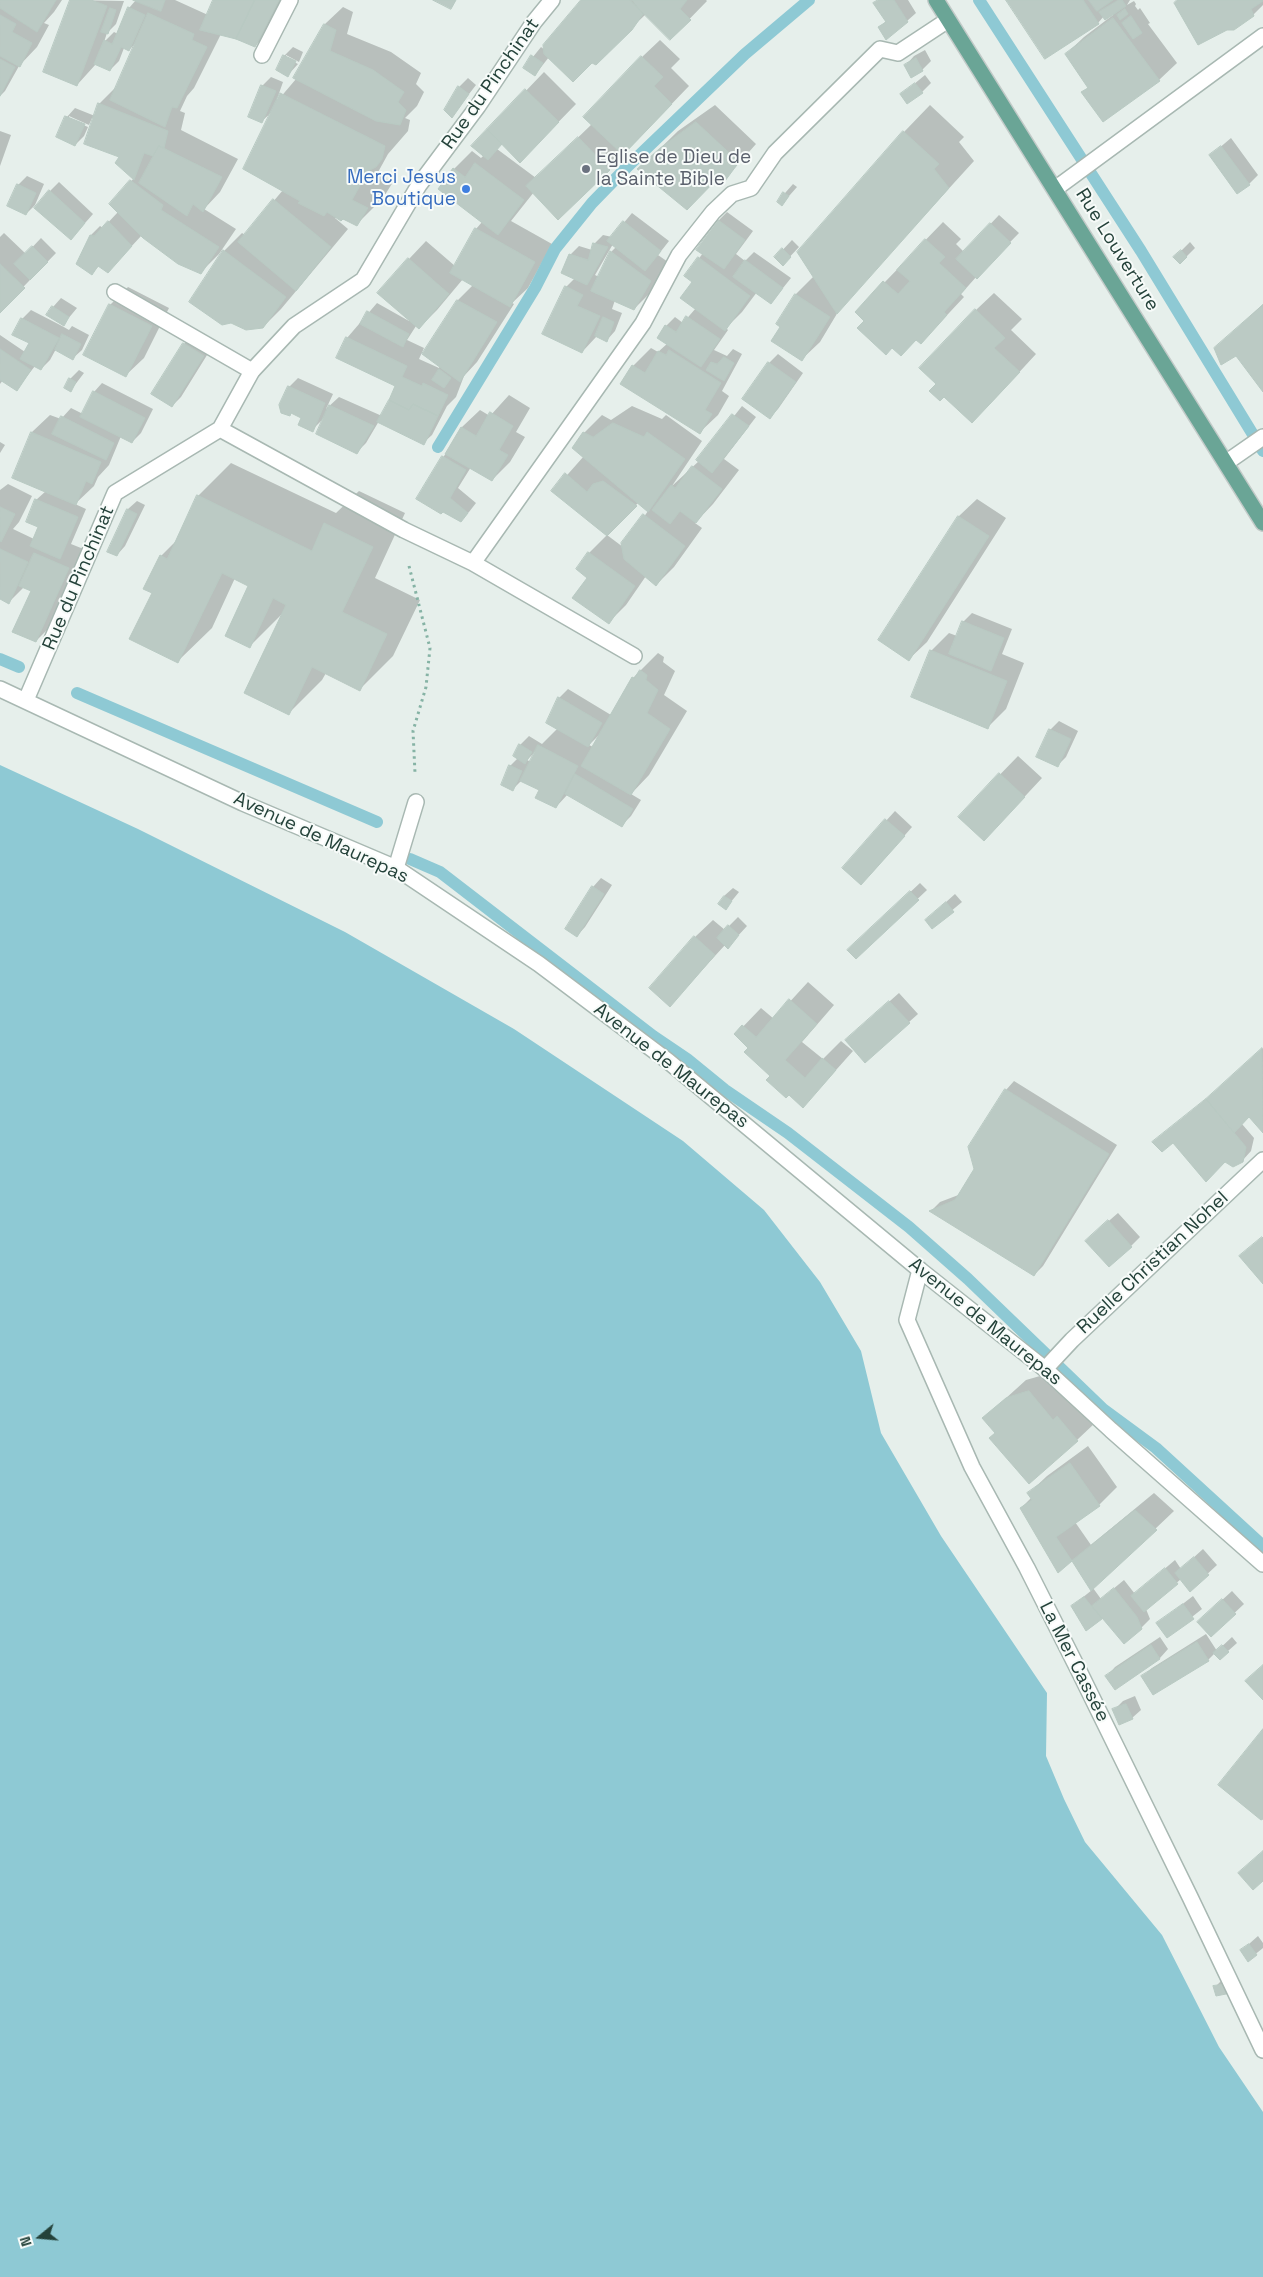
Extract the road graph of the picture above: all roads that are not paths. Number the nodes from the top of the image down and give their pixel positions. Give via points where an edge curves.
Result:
1 (290, 0) edge
2 (552, 0) edge
3 (936, 0) edge
4 (948, 20) junction
5 (1263, 36) edge
6 (262, 55) dead end
7 (1055, 189) junction
8 (115, 292) dead end
9 (252, 372) junction
10 (220, 429) junction
11 (1259, 440) edge
12 (1227, 462) junction
13 (1263, 522) edge
14 (473, 563) junction
15 (634, 656) dead end
16 (0, 689) edge
17 (26, 700) junction
18 (416, 802) road end
19 (396, 868) junction
20 (1263, 1160) edge
21 (920, 1270) junction
22 (1046, 1369) junction
23 (1263, 1564) edge
24 (1263, 2050) edge

1 - 6 street
2 - 9 street, Rue du Pinchinat via 419,185 363,280 294,326
3 - 4 main road, Rue Louverture
4 - 7 main road, Rue Louverture
4 - 14 street via 898,53 880,49 776,153 751,188 732,194 713,212 679,255 643,323
5 - 7 street
7 - 12 main road, Rue Louverture
8 - 9 street
9 - 10 street, Rue du Pinchinat
10 - 14 street via 404,530
10 - 17 street, Rue du Pinchinat via 115,493
11 - 12 street
12 - 13 main road, Rue Louverture
14 - 15 street
16 - 17 street, Avenue de Maurepas
17 - 19 street, Avenue de Maurepas via 243,803
18 - 19 street
19 - 21 street, Avenue de Maurepas via 539,964 668,1061
20 - 22 street, Ruelle Christian Nohel via 1072,1340
21 - 22 street, Avenue de Maurepas
21 - 24 street, La Mer Cassée via 907,1320 972,1467 1080,1673
22 - 23 street, Avenue de Maurepas

